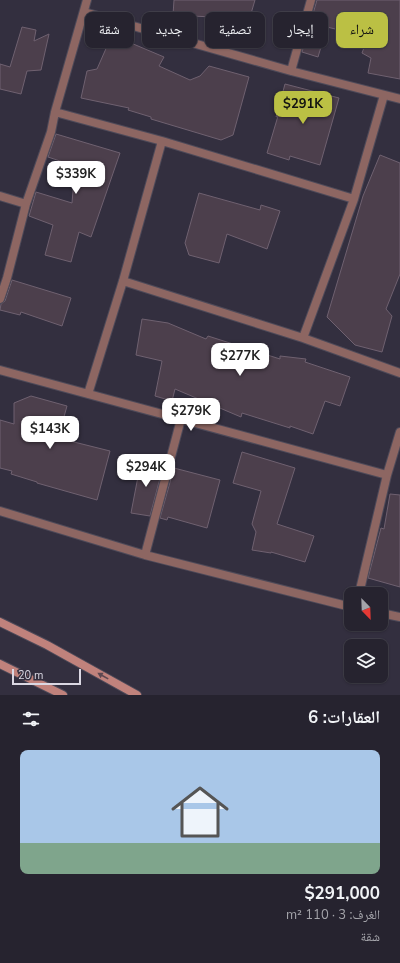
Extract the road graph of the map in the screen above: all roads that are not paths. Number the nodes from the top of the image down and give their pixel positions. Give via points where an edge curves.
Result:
1 (87, 0) edge
2 (311, 0) edge
3 (84, 12) junction
4 (291, 72) junction
5 (384, 95) junction
6 (400, 99) edge
7 (55, 112) junction
8 (162, 141) junction
9 (0, 196) edge
10 (354, 199) junction
11 (26, 204) junction
12 (123, 281) junction
13 (0, 299) edge
14 (303, 338) junction
15 (0, 370) edge
16 (400, 373) edge
17 (88, 394) junction
18 (181, 419) junction
19 (400, 432) edge
20 (387, 475) junction
21 (0, 511) edge
22 (145, 555) junction
23 (361, 587) edge
24 (344, 605) edge
25 (388, 614) edge
26 (400, 617) edge
27 (0, 622) edge
28 (0, 664) edge
29 (62, 695) edge
30 (137, 695) edge

1 - 3 street
2 - 4 street
3 - 4 street
3 - 7 street
4 - 5 street
5 - 6 street
5 - 10 street
7 - 8 street
7 - 11 street via 51,132
8 - 10 street
8 - 12 street
9 - 11 street
10 - 14 street
11 - 13 street
12 - 14 street
12 - 17 street
14 - 16 street
15 - 17 street
17 - 18 street
18 - 20 street
18 - 22 street
19 - 20 street
20 - 23 street
21 - 22 street
22 - 24 street
25 - 26 street
30 -> 27 main road
28 - 29 main road

